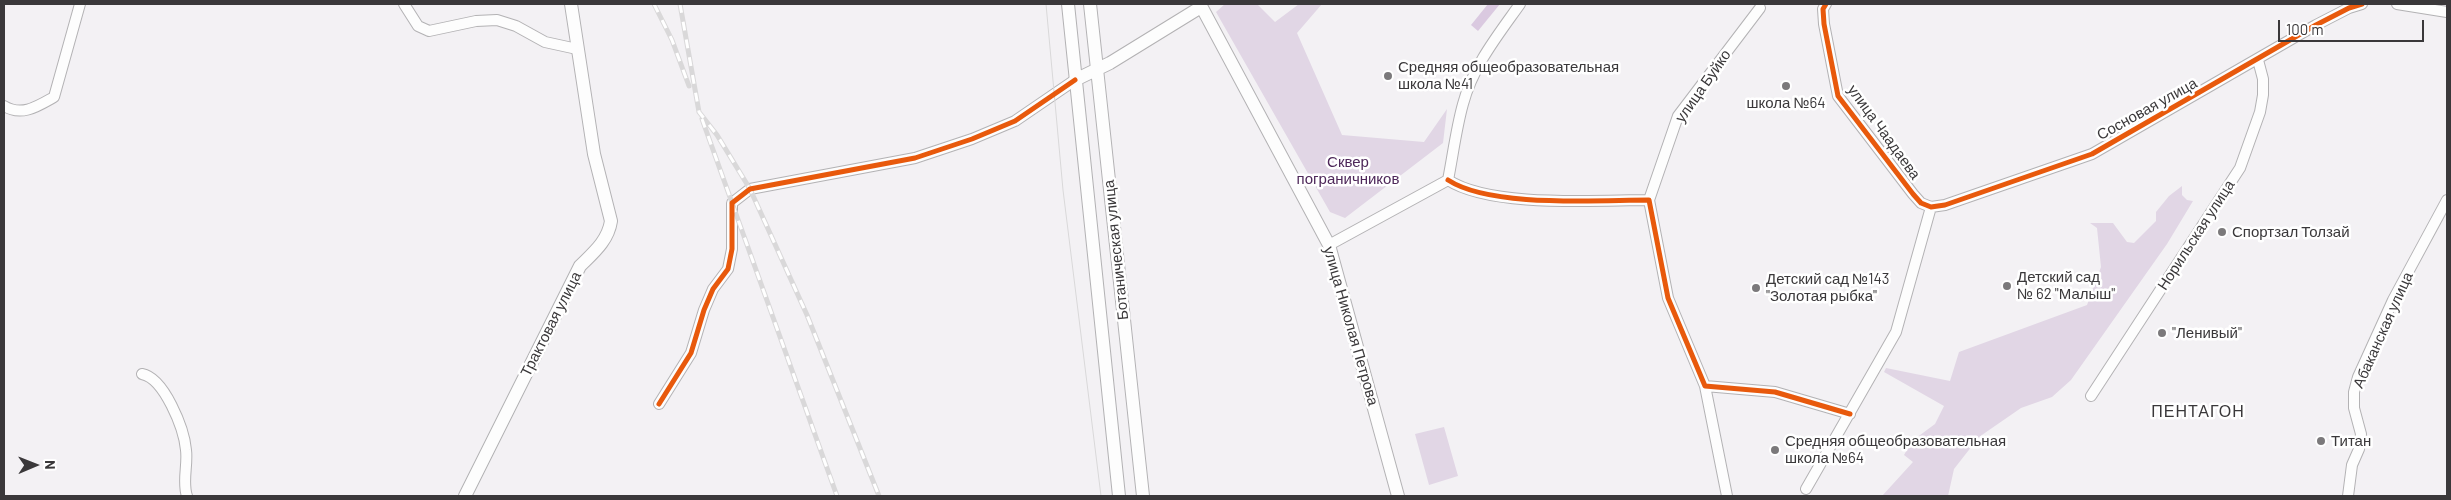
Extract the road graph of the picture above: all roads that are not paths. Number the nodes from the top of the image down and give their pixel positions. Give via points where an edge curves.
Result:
1 (80, 4) edge
2 (404, 4) edge
3 (570, 4) edge
4 (1068, 4) edge
5 (1090, 4) edge
6 (1520, 4) edge
7 (1826, 4) edge
8 (2362, 4) edge
9 (2397, 4) edge
10 (1202, 5) edge
11 (1760, 8) dead end
12 (2447, 12) edge
13 (577, 49) junction
14 (2258, 60) junction
15 (1096, 71) junction
16 (1076, 80) junction
17 (4, 106) edge
18 (1448, 180) junction
19 (1649, 200) junction
20 (2447, 200) edge
21 (1932, 207) junction
22 (1329, 245) junction
23 (142, 374) dead end
24 (1705, 386) junction
25 (2091, 396) dead end
26 (659, 404) dead end
27 (1850, 414) junction
28 (1806, 489) dead end
29 (187, 496) edge
30 (466, 496) edge
31 (1119, 496) edge
32 (1143, 496) edge
33 (1398, 496) edge
34 (1726, 496) edge
35 (2348, 496) edge

1 - 17 street via 54,97 25,111 12,111
2 - 13 street via 418,26 429,31 497,20 545,42
3 - 13 main road, Трактовая улица
4 - 16 main road, Ботаническая улица
5 - 15 main road, Ботаническая улица
6 - 18 street via 1488,48 1473,77 1463,104
7 - 21 street, улица Чаадаева via 1824,24 1838,96 1913,194
8 - 14 street, Сосновая улица via 2349,8
9 - 12 street
10 - 15 main road
10 - 22 main road, улица Николая Петрова
11 - 19 street, улица Буйко via 1678,116
13 - 30 main road, Трактовая улица via 594,154 611,221 610,230 580,266
14 - 21 street, Сосновая улица via 2092,154 1960,201
14 - 25 street, Норильская улица via 2263,95 2240,168
15 - 16 main road
15 - 32 main road, Ботаническая улица
16 - 26 street via 1015,122 972,139 915,158 750,189 732,203 732,249 728,269 712,289 692,353
16 - 31 main road, Ботаническая улица
18 - 19 street via 1473,192 1533,200
18 - 22 street
19 - 24 street via 1668,298
20 - 35 street, Абаканская улица via 2393,300 2358,377 2354,408 2361,434
21 - 27 street via 1896,332
22 - 33 main road, улица Николая Петрова
23 - 29 street via 151,375 175,411 186,450
24 - 27 street via 1775,392
24 - 34 street
27 - 28 street

